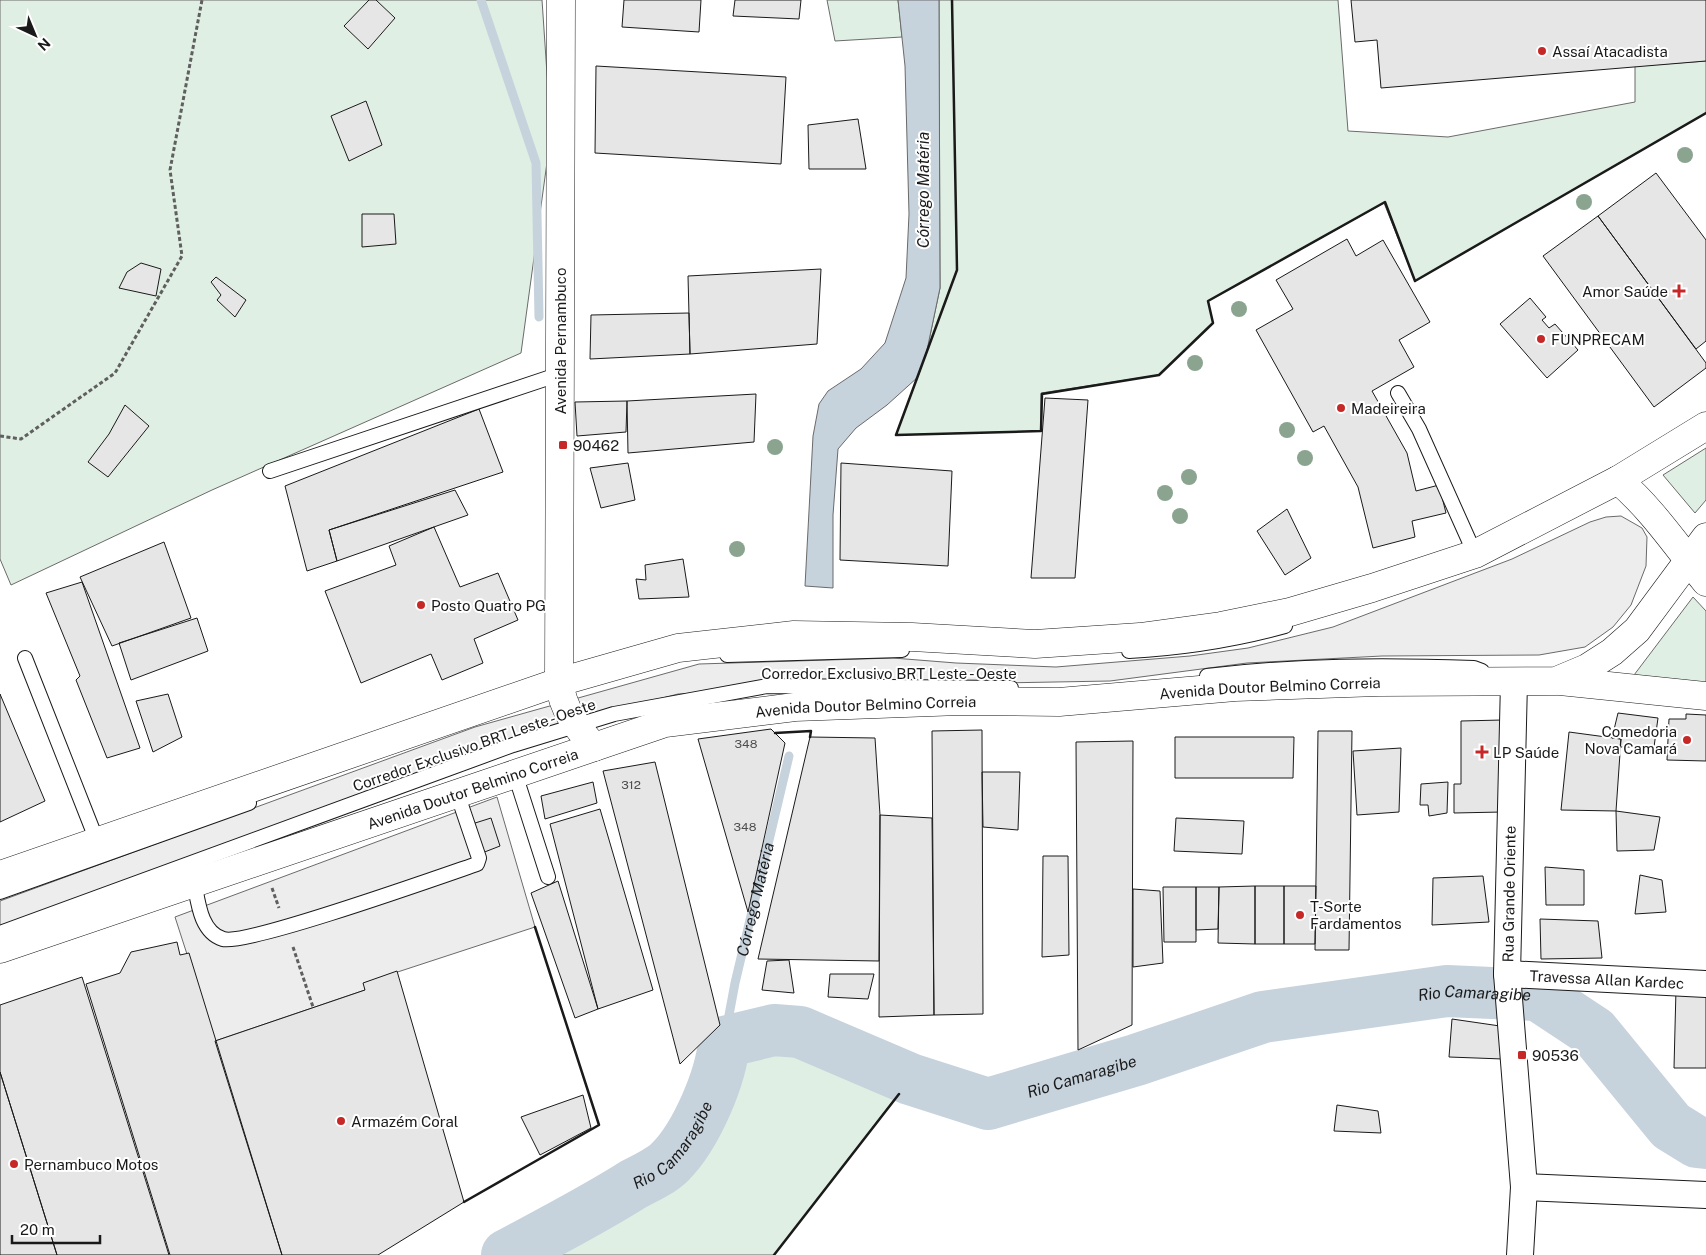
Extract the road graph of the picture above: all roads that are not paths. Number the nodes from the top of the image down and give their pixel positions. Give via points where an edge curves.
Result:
1 (561, 0) edge
2 (560, 374) junction
3 (1398, 393) dead end
4 (1706, 426) edge
5 (270, 471) dead end
6 (1618, 480) junction
7 (1706, 538) edge
8 (1466, 557) junction
9 (1688, 559) junction
10 (1706, 582) edge
11 (25, 658) dead end
12 (1556, 681) junction
13 (1514, 682) junction
14 (559, 688) junction
15 (1706, 696) edge
16 (575, 725) junction
17 (594, 747) junction
18 (515, 774) junction
19 (457, 793) junction
20 (97, 841) junction
21 (0, 875) edge
22 (548, 878) dead end
23 (194, 881) junction
24 (0, 892) edge
25 (0, 933) edge
26 (0, 949) edge
27 (1706, 984) edge
28 (1509, 992) junction
29 (1524, 1187) junction
30 (1706, 1195) edge
31 (1520, 1255) edge

1 - 2 main road, Avenida Pernambuco
2 - 5 lane
2 - 14 main road, Avenida Pernambuco
3 - 8 lane via 1419,429
4 - 6 main road
6 - 8 main road
6 - 9 main road via 1639,497
7 - 9 main road, Avenida Doutor Belmino Correia
8 - 14 main road via 1290,612 1221,626 1140,637 1036,644 794,634 678,648
9 - 10 main road
9 - 12 main road, Avenida Doutor Belmino Correia via 1637,630 1587,668
11 - 20 lane
12 - 13 main road, Avenida Doutor Belmino Correia
12 - 15 main road
13 - 16 lane, Corredor Exclusivo BRT Leste - Oeste via 1474,668 1377,664 1252,670 1173,681 1060,690 767,686 614,714
13 - 17 main road, Avenida Doutor Belmino Correia via 1378,682 1235,687 1059,702 960,701 795,707 664,723
13 - 28 street, Rua Grande Oriente
14 - 16 main road
14 - 20 main road
14 - 24 lane, Corredor Exclusivo BRT Leste - Oeste
16 - 17 main road
16 - 25 lane, Corredor Exclusivo BRT Leste - Oeste via 504,748
17 - 18 main road, Avenida Doutor Belmino Correia
18 - 19 main road, Avenida Doutor Belmino Correia
18 - 22 lane
19 - 23 main road, Avenida Doutor Belmino Correia
19 - 23 lane via 479,858 478,864 286,927 225,940 215,936 203,921
20 - 21 main road
23 - 26 main road, Avenida Doutor Belmino Correia
27 - 28 street, Travessa Allan Kardec
28 - 29 street, Rua Grande Oriente
29 - 30 street
29 - 31 street, Rua Grande Oriente

